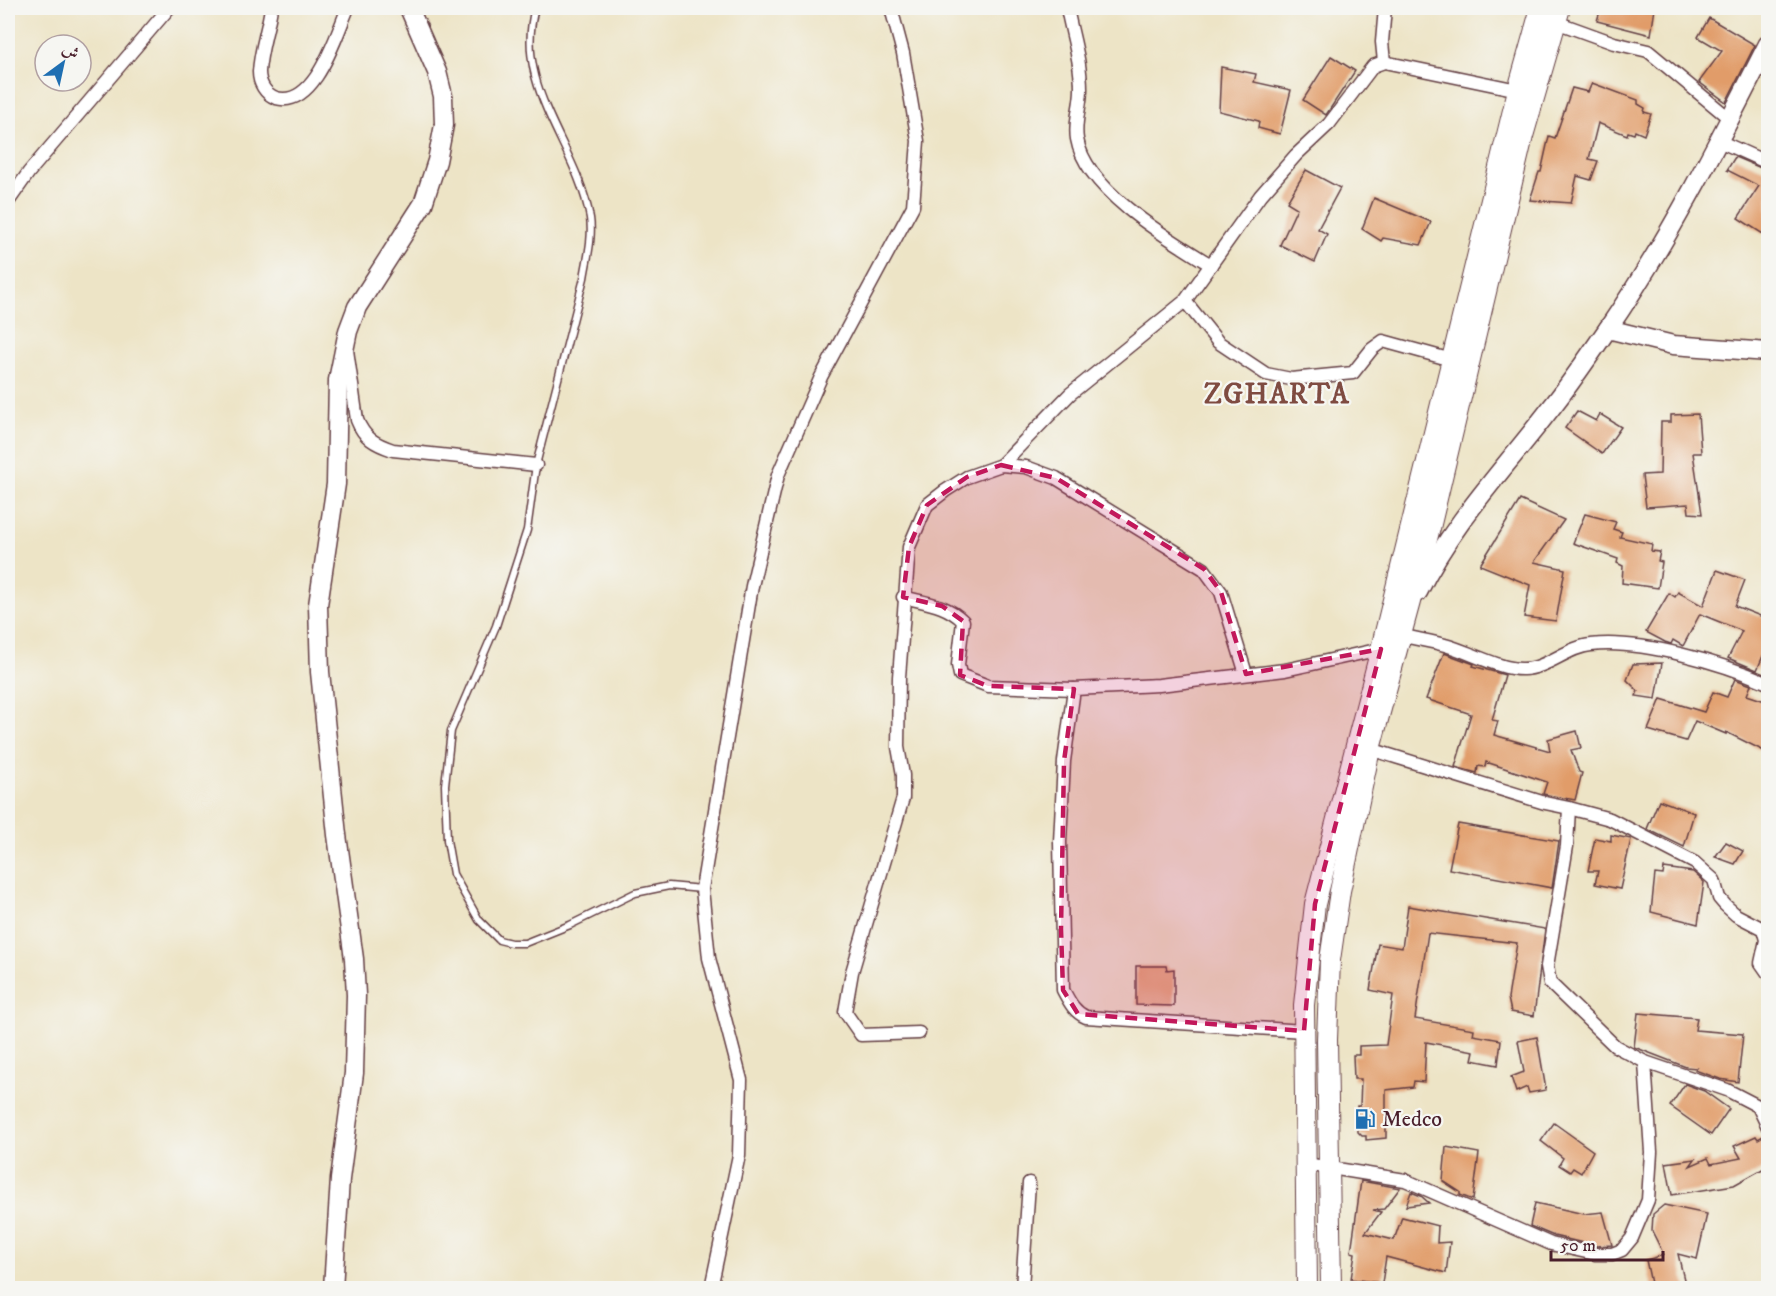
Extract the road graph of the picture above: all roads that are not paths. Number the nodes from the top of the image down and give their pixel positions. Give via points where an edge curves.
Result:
1 (169, 8) edge
2 (271, 8) edge
3 (348, 8) edge
4 (409, 8) edge
5 (535, 8) edge
6 (891, 8) edge
7 (1067, 8) edge
8 (1385, 8) edge
9 (1541, 8) edge
10 (1558, 15) edge
11 (1768, 44) edge
12 (1384, 62) junction
13 (1518, 90) junction
14 (1730, 119) junction
15 (1719, 141) junction
16 (1768, 163) edge
17 (8, 202) edge
18 (1211, 265) junction
19 (1185, 301) junction
20 (1608, 329) junction
21 (348, 331) junction
22 (1768, 352) edge
23 (1452, 360) junction
24 (536, 465) junction
25 (1001, 465) junction
26 (1421, 526) junction
27 (903, 597) junction
28 (1403, 626) junction
29 (1381, 649) junction
30 (1246, 674) junction
31 (1768, 683) edge
32 (1074, 689) junction
33 (1370, 749) junction
34 (1569, 808) junction
35 (702, 889) junction
36 (1768, 973) edge
37 (1304, 1031) junction
38 (919, 1033) dead end
39 (1645, 1062) junction
40 (1768, 1126) edge
41 (1306, 1164) junction
42 (1328, 1168) junction
43 (1029, 1183) dead end
44 (333, 1288) edge
45 (711, 1288) edge
46 (1022, 1288) edge
47 (1307, 1288) edge
48 (1330, 1288) edge

1 - 17 street
2 - 3 street via 260,72 262,84 273,97 289,100 305,91 317,76
4 - 21 street via 437,72 444,125 423,204 357,307
5 - 24 lane via 530,49 532,70 545,111 582,188 590,220 584,278
6 - 35 street via 903,52 918,141 913,206 820,377 778,475 752,586
7 - 18 street via 1081,75 1076,137 1082,158 1093,175 1118,198 1171,240
8 - 12 street
9 - 13 main road
10 - 14 street via 1614,44 1648,51
10 - 26 main road
11 - 14 street
12 - 13 street
12 - 18 street via 1367,71 1329,124 1260,196
13 - 23 main road
14 - 15 street
15 - 16 street
15 - 20 street
18 - 19 street
19 - 23 street via 1218,342 1254,368 1284,379 1353,373 1383,341
19 - 25 street via 1070,394
20 - 22 street via 1673,345
20 - 28 street via 1445,542
21 - 24 street via 357,420 374,444 393,450
21 - 44 street via 338,380 336,484 318,605 320,672 356,995 354,1073 340,1179
23 - 26 main road
24 - 35 lane via 527,530 509,591 451,730 445,785 453,874 478,920 499,940 512,943 525,943 570,925 635,892 669,886
25 - 27 street via 967,477 927,505 909,547
25 - 30 street via 1026,467 1056,478 1204,569 1221,592
26 - 28 main road
26 - 29 main road
27 - 32 street via 942,606 963,621 960,675 988,686
27 - 38 street via 898,747 903,798 852,972 845,1012 861,1035
28 - 31 street via 1445,645 1522,670 1593,644 1644,648 1712,663
28 - 33 main road
29 - 30 street via 1323,663
29 - 37 main road via 1315,904
30 - 32 street
32 - 37 street via 1064,760 1060,842 1063,990 1072,1006 1086,1017
33 - 34 street
33 - 42 main road via 1331,951 1326,1040
34 - 36 street via 1610,819 1707,871 1725,905 1764,932 1761,963
34 - 39 street via 1567,846 1547,966 1550,983 1615,1046
35 - 45 street via 709,958 741,1080 739,1155
37 - 41 main road
39 - 40 street via 1727,1090 1758,1106
39 - 42 street via 1651,1152 1648,1200 1632,1238 1622,1250 1612,1254 1551,1244 1405,1180
41 - 42 street
41 - 47 main road
42 - 48 main road
43 - 46 street

